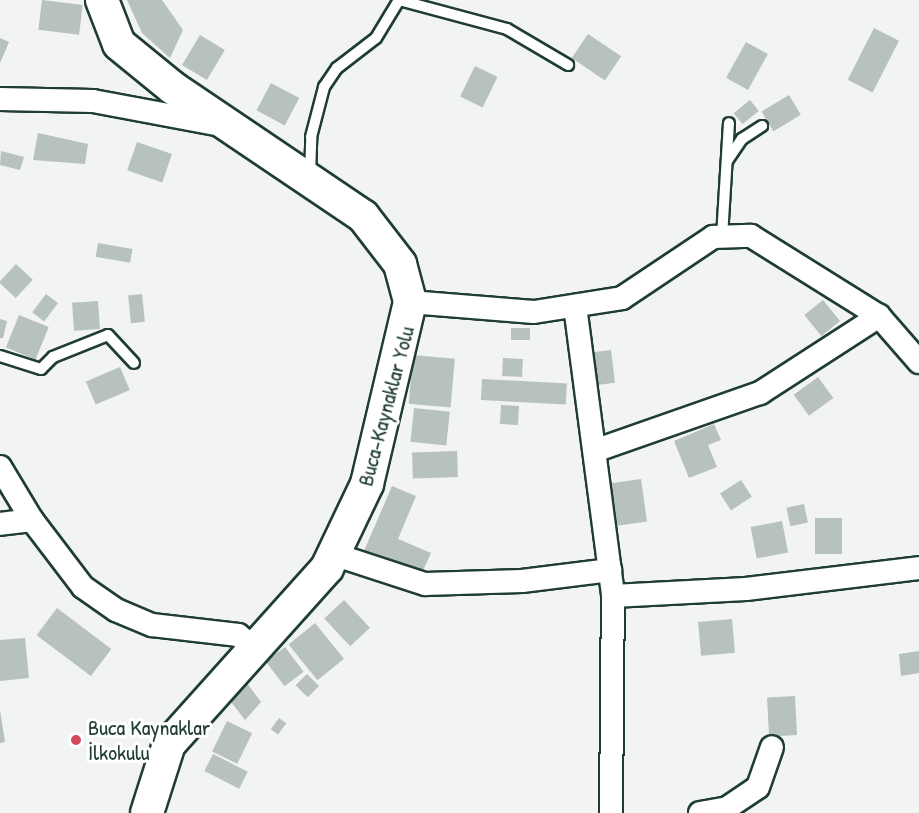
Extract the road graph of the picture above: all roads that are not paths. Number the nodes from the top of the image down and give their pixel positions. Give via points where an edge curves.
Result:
1 (102, 0) edge
2 (568, 65) dead end
3 (0, 99) edge
4 (729, 123) dead end
5 (762, 126) dead end
6 (229, 127) junction
7 (726, 161) junction
8 (310, 181) junction
9 (722, 237) junction
10 (410, 302) junction
11 (575, 306) junction
12 (879, 316) junction
13 (0, 356) edge
14 (919, 362) edge
15 (134, 363) dead end
16 (597, 450) junction
17 (0, 467) edge
18 (32, 520) junction
19 (0, 524) edge
20 (333, 554) junction
21 (919, 568) edge
22 (610, 570) junction
23 (613, 596) junction
24 (254, 646) junction
25 (772, 747) dead end
26 (147, 813) edge
27 (610, 813) edge
28 (700, 813) edge

1 - 6 street, Buca-Kaynaklar Yolu via 119,44
2 - 8 lane via 507,29 399,0 376,38 338,68 324,87 311,137
3 - 6 street via 93,101
4 - 7 lane
5 - 7 lane via 742,139
6 - 8 street, Buca-Kaynaklar Yolu
7 - 9 lane
8 - 10 street, Buca-Kaynaklar Yolu via 363,216 400,264
9 - 11 street via 713,237 622,298
9 - 12 street via 751,236
10 - 11 street via 534,312
10 - 20 street, Buca-Kaynaklar Yolu via 368,484
11 - 16 street
12 - 14 street
12 - 16 street via 760,393
13 - 15 lane via 41,369 53,357 108,335
16 - 22 street
17 - 18 street
18 - 19 street
18 - 24 street via 83,587 116,610 152,625 238,635
20 - 22 street via 424,584 522,581
20 - 24 street, Buca-Kaynaklar Yolu
21 - 23 street via 746,589
22 - 23 street
23 - 27 street
24 - 26 street, Buca-Kaynaklar Yolu via 169,744
25 - 28 street via 758,787 727,808

